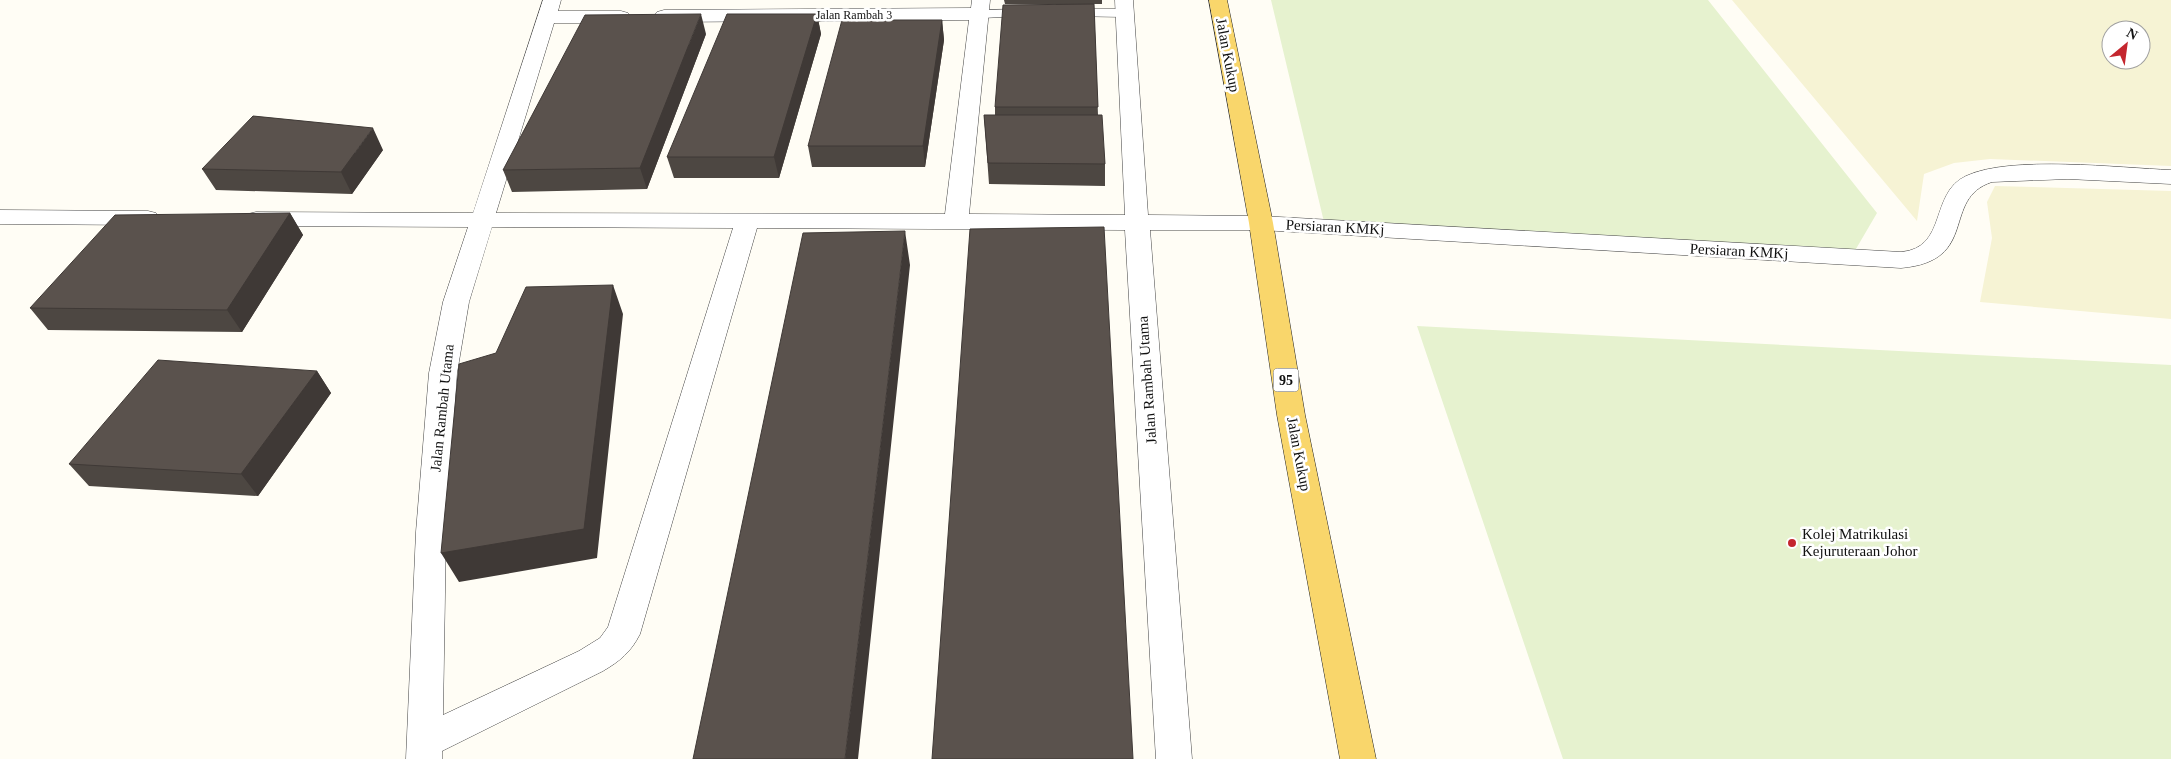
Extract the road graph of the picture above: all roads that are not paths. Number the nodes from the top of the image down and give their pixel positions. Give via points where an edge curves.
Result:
1 (1218, 0) edge
2 (1125, 6) edge
3 (981, 7) edge
4 (550, 9) edge
5 (1038, 13) edge
6 (1057, 13) edge
7 (2171, 178) edge
8 (0, 217) edge
9 (167, 218) edge
10 (236, 219) edge
11 (481, 221) junction
12 (747, 221) junction
13 (956, 222) junction
14 (1136, 222) junction
15 (1261, 223) junction
16 (424, 750) edge
17 (1174, 759) edge
18 (1358, 759) edge

1 - 15 main road, Jalan Kukup / 95
2 - 6 lane
2 - 14 street, Jalan Rambah Utama
3 - 4 street, Jalan Rambah 3 via 641,17
3 - 5 lane
3 - 13 street
4 - 11 street, Jalan Rambah Utama
7 - 15 street, Persiaran KMKj via 2031,173 1998,174 1974,180 1958,192 1937,248 1925,256 1907,259
8 - 9 street
10 - 11 street, Persiaran KMKj
11 - 12 street, Persiaran KMKj
11 - 16 street, Jalan Rambah Utama via 456,302 443,373 431,532
12 - 13 street, Persiaran KMKj
12 - 16 street, Jalan Rambah Utama via 623,634 612,648 592,662
13 - 14 street, Persiaran KMKj
14 - 15 street, Persiaran KMKj
14 - 17 street, Jalan Rambah Utama
15 - 18 main road, Jalan Kukup / 95 via 1291,415

